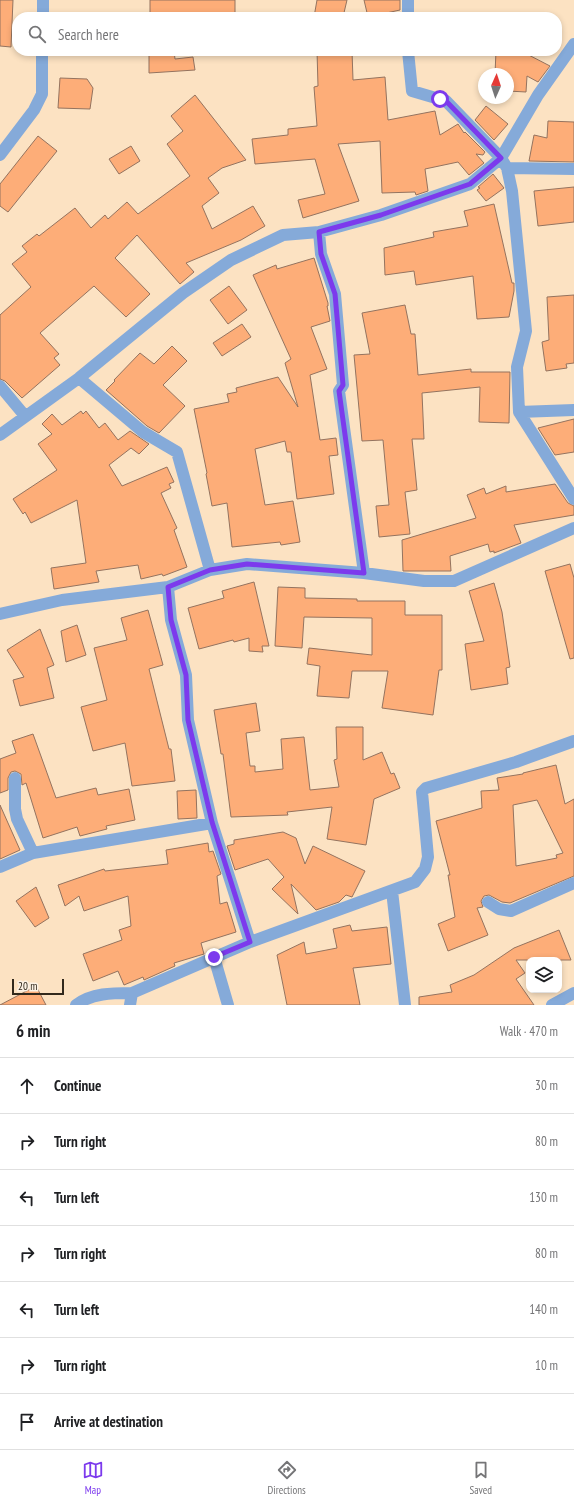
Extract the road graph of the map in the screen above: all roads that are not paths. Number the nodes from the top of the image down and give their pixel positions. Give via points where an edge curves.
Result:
1 (43, 0) edge
2 (408, 0) edge
3 (43, 12) edge
4 (408, 12) edge
5 (574, 44) edge
6 (42, 56) edge
7 (408, 56) edge
8 (0, 154) edge
9 (504, 163) junction
10 (574, 169) edge
11 (319, 232) junction
12 (79, 378) junction
13 (0, 386) edge
14 (574, 410) edge
15 (519, 412) junction
16 (25, 416) junction
17 (0, 435) edge
18 (574, 500) edge
19 (574, 528) edge
20 (210, 570) junction
21 (364, 573) junction
22 (168, 587) junction
23 (0, 614) edge
24 (574, 741) edge
25 (15, 778) dead end
26 (212, 822) junction
27 (33, 853) junction
28 (0, 867) edge
29 (574, 883) edge
30 (392, 891) junction
31 (488, 902) dead end
32 (250, 942) junction
33 (214, 957) junction
34 (132, 993) junction
35 (574, 993) edge
36 (76, 1005) edge
37 (130, 1005) edge
38 (228, 1005) edge
39 (405, 1005) edge
40 (552, 1005) edge

1 - 3 street
2 - 4 street
5 - 9 street via 538,95
6 - 8 street via 42,94 34,110
7 - 9 street via 412,91 446,101
9 - 10 street
9 - 11 street via 470,184 381,215
9 - 15 street via 512,191 526,331 517,367
11 - 12 street via 283,235 231,260 183,293
11 - 21 street via 321,254 335,294 343,385 339,391
12 - 16 street
12 - 20 street via 143,432 177,452
13 - 16 street
14 - 15 street
15 - 18 street
16 - 17 street
19 - 21 street via 454,581 424,581
20 - 21 street via 247,564
20 - 22 street
22 - 23 street via 62,600
22 - 26 street via 171,620 186,675 188,720
24 - 30 street via 516,762 426,788 421,799 428,857 425,869 415,882
25 - 27 street via 17,819
26 - 27 street
26 - 32 street
27 - 28 street
29 - 31 street via 510,910 499,909
30 - 32 street
30 - 39 street
32 - 33 street
33 - 34 street
33 - 38 street
34 - 36 street via 111,993 85,999
34 - 37 street
35 - 40 street

